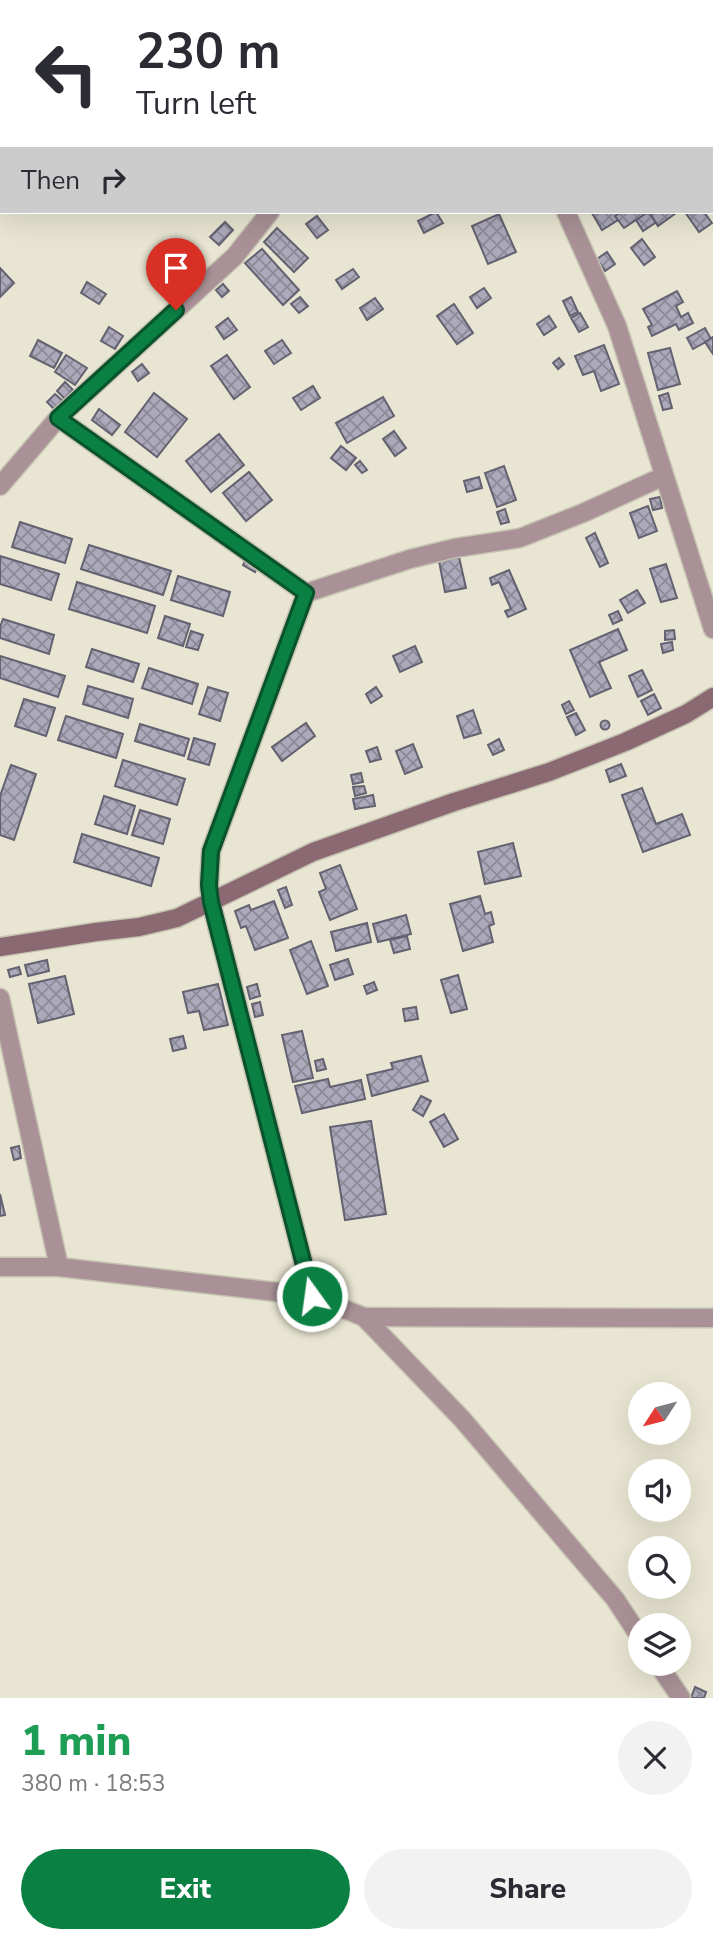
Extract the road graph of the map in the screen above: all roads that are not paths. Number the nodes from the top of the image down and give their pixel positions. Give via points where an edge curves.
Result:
1 (268, 214) edge
2 (567, 214) edge
3 (58, 418) junction
4 (664, 476) junction
5 (0, 486) edge
6 (306, 593) junction
7 (713, 629) edge
8 (713, 697) edge
9 (211, 902) junction
10 (0, 947) edge
11 (0, 998) edge
12 (0, 1267) edge
13 (59, 1267) junction
14 (312, 1296) junction
15 (364, 1317) junction
16 (713, 1318) edge
17 (628, 1619) edge
18 (666, 1676) edge
19 (681, 1698) edge

1 - 3 street via 235,256
2 - 4 street via 617,326
3 - 5 street
3 - 6 street
4 - 6 street via 520,538 410,559
4 - 7 street
6 - 9 street via 211,851
8 - 9 street via 625,742 313,852
9 - 10 street via 177,918 139,927
9 - 14 street
11 - 13 street
12 - 13 street
13 - 14 street
14 - 15 street
15 - 16 street
15 - 17 street via 462,1419
18 - 19 street

